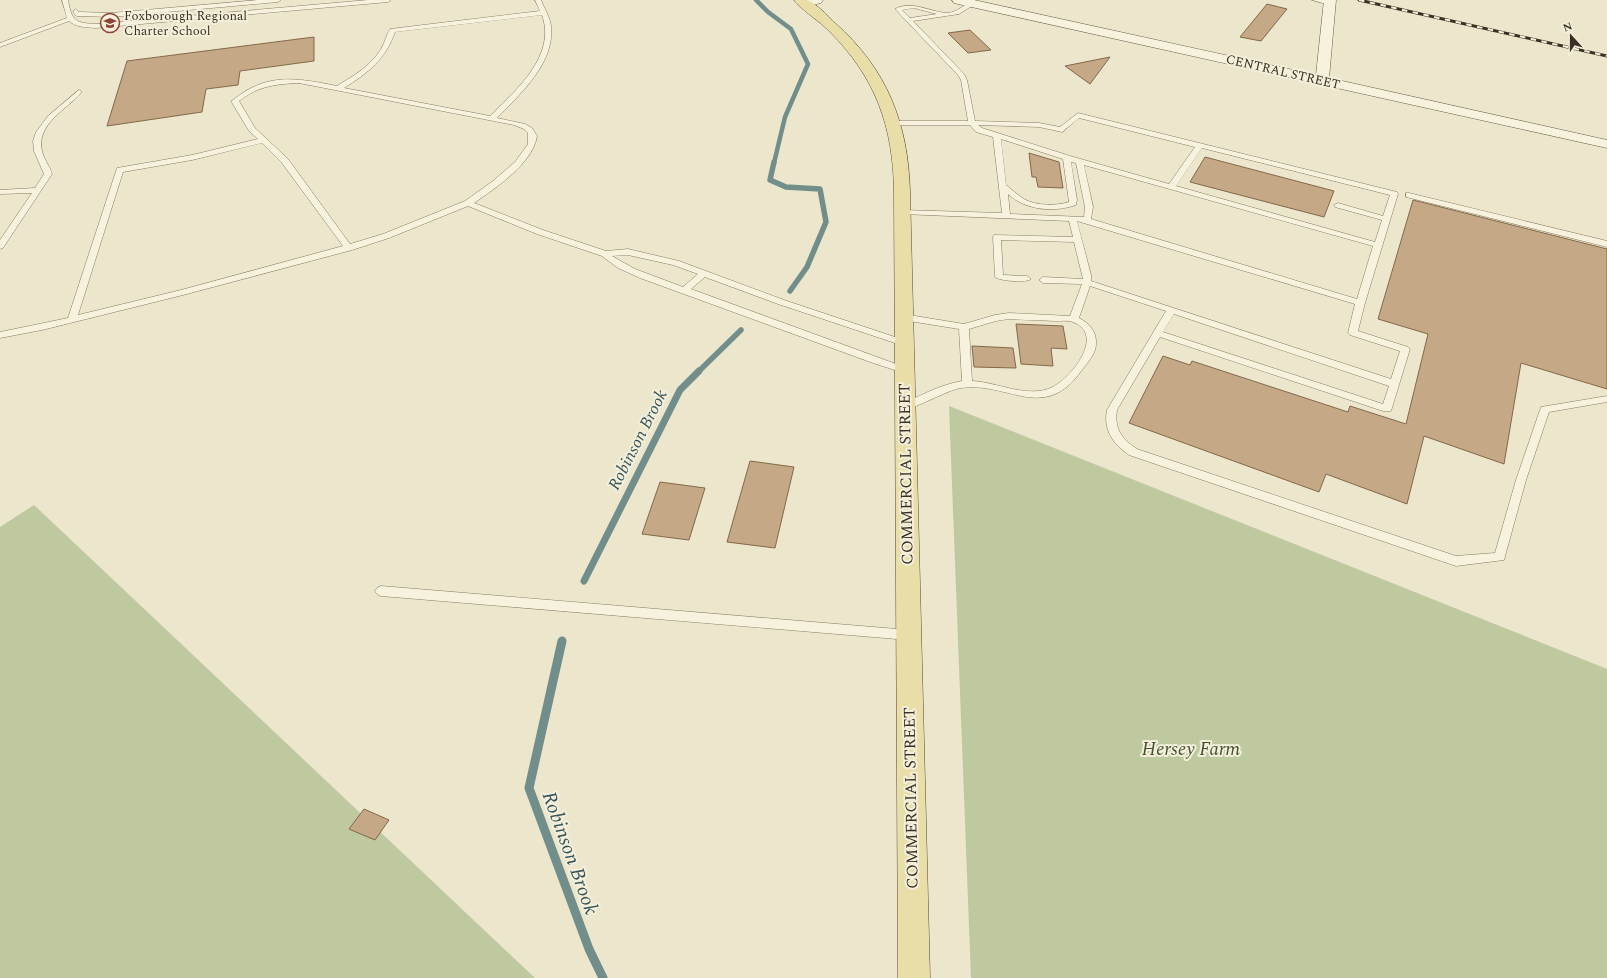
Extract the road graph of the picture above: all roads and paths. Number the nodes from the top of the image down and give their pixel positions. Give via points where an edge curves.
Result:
1 (65, 0) edge
2 (223, 0) edge
3 (278, 0) edge
4 (310, 0) edge
5 (388, 0) edge
6 (538, 0) edge
7 (958, 0) edge
8 (1315, 0) edge
9 (807, 1) edge
10 (1330, 2) edge
11 (973, 3) junction
12 (312, 7) junction
13 (67, 11) junction
14 (76, 11) junction
15 (543, 13) junction
16 (948, 15) junction
17 (70, 19) junction
18 (909, 20) junction
19 (0, 45) edge
20 (1322, 81) junction
21 (339, 88) junction
22 (79, 92) dead end
23 (491, 119) junction
24 (894, 123) junction
25 (972, 123) junction
26 (997, 137) junction
27 (263, 140) junction
28 (1607, 144) edge
29 (1200, 145) junction
30 (1067, 158) junction
31 (1079, 161) junction
32 (1003, 186) junction
33 (1171, 187) junction
34 (37, 190) junction
35 (0, 192) edge
36 (1409, 195) dead end
37 (468, 203) junction
38 (1338, 205) dead end
39 (902, 212) junction
40 (1006, 215) junction
41 (1072, 218) junction
42 (1386, 219) junction
43 (1087, 220) junction
44 (1078, 240) junction
45 (1607, 244) edge
46 (1378, 245) junction
47 (0, 246) edge
48 (349, 248) junction
49 (605, 254) junction
50 (704, 273) junction
51 (1027, 279) dead end
52 (1043, 280) dead end
53 (1087, 282) junction
54 (685, 290) junction
55 (1360, 303) junction
56 (1172, 311) junction
57 (903, 317) junction
58 (72, 319) junction
59 (1074, 319) junction
60 (964, 327) junction
61 (1158, 334) junction
62 (0, 335) edge
63 (904, 343) junction
64 (904, 370) junction
65 (967, 384) junction
66 (1395, 384) junction
67 (1607, 399) edge
68 (905, 407) junction
69 (381, 591) dead end
70 (909, 635) junction
71 (914, 978) edge

1 - 13 lane
2 - 14 lane
3 - 14 lane via 111,15 77,14
4 - 12 lane
5 - 12 lane
6 - 15 lane
7 - 11 main road, CENTRAL STREET
8 - 10 lane
9 - 24 main road, COMMERCIAL STREET via 865,63 884,96
10 - 20 main road
11 - 16 lane via 960,12
11 - 20 main road, CENTRAL STREET
12 - 17 lane via 96,26 77,24
13 - 14 lane
13 - 17 lane
15 - 21 lane via 392,30 389,42 378,60
15 - 23 lane via 548,25 549,42 542,58 523,85
16 - 18 lane
16 - 18 lane via 914,6 898,9
17 - 19 lane
18 - 25 lane via 961,74
20 - 28 main road, CENTRAL STREET
21 - 23 lane
21 - 27 lane via 299,80 271,82 248,91 235,102 252,129
22 - 34 lane via 42,126 38,151 48,174
23 - 37 lane via 524,126 534,137 533,141 523,158 500,181
24 - 25 lane
24 - 39 main road, COMMERCIAL STREET via 900,161
25 - 26 lane via 979,130
25 - 29 lane via 1039,125 1062,130 1078,115
26 - 30 lane
26 - 32 lane
27 - 48 lane via 285,161
27 - 58 lane via 194,158 120,170
29 - 33 lane
29 - 42 lane via 1394,194
30 - 31 lane
30 - 32 lane via 1073,200 1070,205 1028,204
31 - 33 lane
31 - 43 lane via 1089,213
32 - 40 lane
33 - 46 lane
34 - 35 lane
34 - 47 lane
36 - 45 lane
37 - 48 lane
37 - 49 lane via 540,232
38 - 42 lane
39 - 40 lane
39 - 57 main road, COMMERCIAL STREET
40 - 41 lane
41 - 43 lane
41 - 44 lane
42 - 46 lane
43 - 55 lane
44 - 51 lane via 997,237 999,277
44 - 53 lane
46 - 55 lane
48 - 58 lane
49 - 50 lane via 624,252 649,255
49 - 54 lane via 621,266
50 - 54 lane
50 - 63 lane
52 - 53 lane
53 - 56 lane
53 - 59 lane
54 - 64 lane
55 - 66 lane via 1353,333 1405,349
56 - 61 lane
56 - 66 lane
57 - 60 lane
57 - 63 main road, COMMERCIAL STREET
58 - 62 lane
59 - 60 lane via 1009,316
59 - 65 lane via 1087,327 1092,339 1091,350 1058,389 1032,395
60 - 65 lane
61 - 66 lane via 1387,408
61 - 67 lane via 1112,410 1110,425 1124,447 1456,561 1500,557 1521,480 1545,409
63 - 64 main road, COMMERCIAL STREET
64 - 68 main road, COMMERCIAL STREET
65 - 68 lane via 944,389
68 - 70 main road, COMMERCIAL STREET
69 - 70 lane
70 - 71 main road, COMMERCIAL STREET

